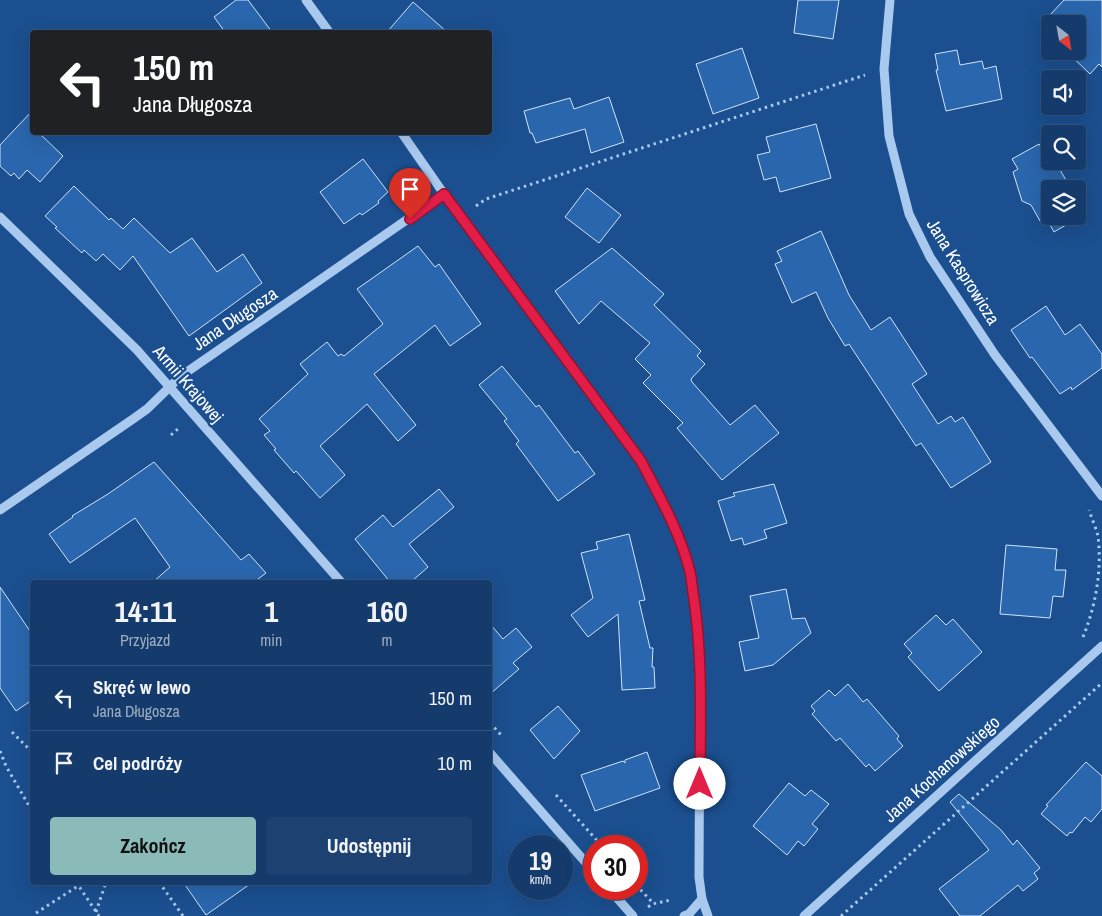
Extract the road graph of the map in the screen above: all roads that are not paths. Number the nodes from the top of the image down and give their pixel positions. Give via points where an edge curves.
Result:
1 (306, 0) edge
2 (890, 0) edge
3 (328, 30) edge
4 (403, 135) edge
5 (444, 194) junction
6 (0, 217) edge
7 (170, 386) junction
8 (1102, 496) edge
9 (0, 510) edge
10 (339, 580) edge
11 (1102, 646) edge
12 (492, 755) edge
13 (583, 859) edge
14 (619, 900) edge
15 (702, 900) junction
16 (633, 916) edge
17 (684, 916) edge
18 (708, 916) edge
19 (804, 916) edge

1 - 3 street
2 - 8 street, Jana Kasprowicza via 884,69 889,136 909,214 930,257 995,355
4 - 5 street
5 - 7 street, Jana Długosza
5 - 15 street via 641,461 677,533 690,569 698,623 699,877
6 - 7 street, Armii Krajowej
7 - 9 street, Jana Długosza via 147,409
7 - 10 street, Armii Krajowej
11 - 19 street, Jana Kochanowskiego
12 - 13 street
14 - 16 street
15 - 17 street
15 - 18 street

